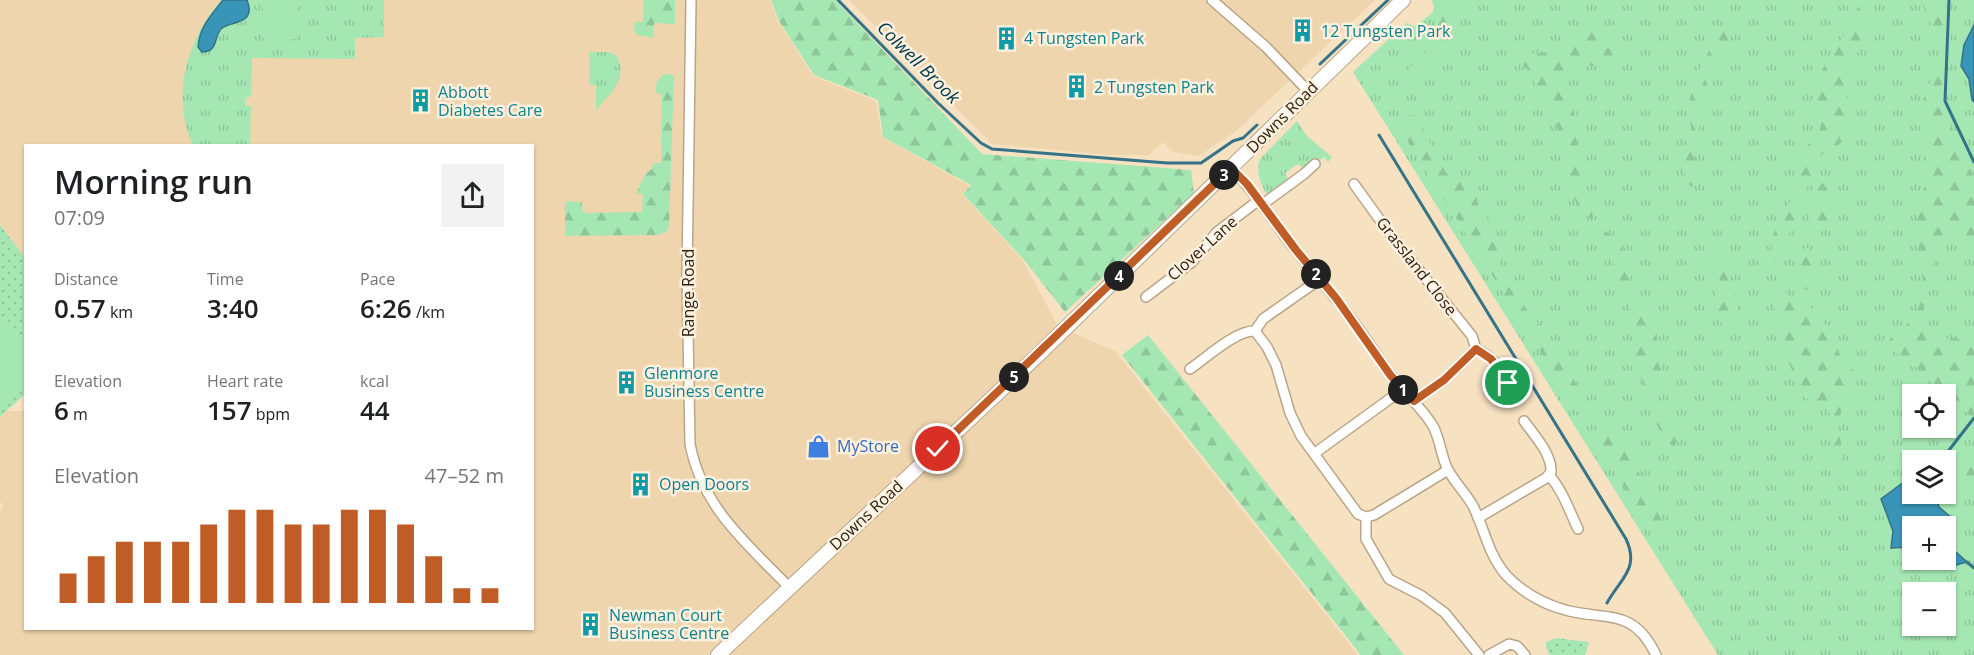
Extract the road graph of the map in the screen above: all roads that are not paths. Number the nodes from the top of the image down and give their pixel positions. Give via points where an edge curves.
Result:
1 (691, 0) edge
2 (1212, 0) edge
3 (1403, 0) edge
4 (1308, 92) junction
5 (1315, 164) dead end
6 (1231, 168) junction
7 (1354, 184) dead end
8 (1261, 202) junction
9 (1320, 279) junction
10 (1146, 297) dead end
11 (1255, 332) junction
12 (1476, 349) junction
13 (1190, 369) dead end
14 (1402, 390) junction
15 (1511, 395) dead end
16 (1414, 401) junction
17 (1524, 421) dead end
18 (1315, 453) junction
19 (1448, 470) junction
20 (1550, 475) junction
21 (1365, 517) junction
22 (1478, 518) junction
23 (1578, 529) dead end
24 (789, 587) junction
25 (718, 655) edge
26 (1479, 655) edge
27 (1489, 655) edge
28 (1525, 655) edge
29 (1656, 655) edge

1 - 24 street, Range Road via 687,275 690,444 694,465 714,506
2 - 4 street via 1266,47
3 - 4 street, Downs Road
4 - 6 street, Downs Road
5 - 8 street, Clover Lane
6 - 8 street
6 - 24 street, Downs Road
7 - 12 street, Grassland Close via 1472,336
8 - 9 street
8 - 10 street, Clover Lane via 1217,232 1192,262
9 - 11 street via 1263,319
9 - 14 street
11 - 13 street via 1237,336
11 - 18 street via 1276,365 1295,424
12 - 15 street, Grassland Close via 1496,363
12 - 16 street via 1444,380
14 - 16 street
14 - 18 street
16 - 19 street via 1434,429
17 - 20 street via 1548,456
18 - 21 street via 1354,509
19 - 21 street
19 - 22 street
20 - 22 street
20 - 23 street via 1562,491
21 - 26 street via 1366,539 1389,579 1445,613
22 - 29 street via 1493,558 1517,585 1552,606 1621,619 1640,631
24 - 25 street, Downs Road
27 - 28 street via 1509,644

